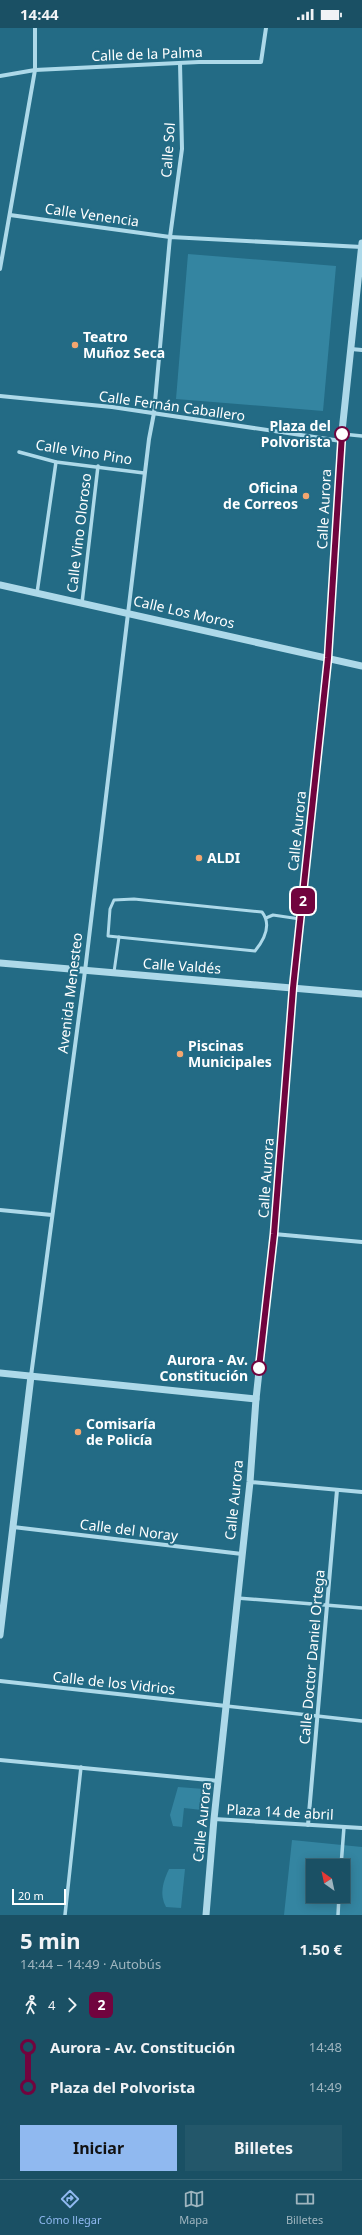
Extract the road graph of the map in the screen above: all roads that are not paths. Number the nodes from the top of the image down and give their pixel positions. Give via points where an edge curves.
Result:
1 (35, 28) edge
2 (266, 28) edge
3 (180, 63) junction
4 (35, 70) junction
5 (0, 76) edge
6 (10, 215) junction
7 (170, 237) junction
8 (362, 243) edge
9 (362, 247) edge
10 (0, 269) edge
11 (351, 349) junction
12 (362, 350) edge
13 (0, 396) edge
14 (154, 413) junction
15 (362, 436) edge
16 (341, 438) junction
17 (19, 452) dead end
18 (56, 462) junction
19 (98, 466) junction
20 (144, 474) junction
21 (0, 585) edge
22 (37, 593) junction
23 (82, 602) junction
24 (127, 613) junction
25 (328, 658) junction
26 (362, 666) edge
27 (266, 918) junction
28 (301, 919) junction
29 (119, 937) junction
30 (0, 963) edge
31 (85, 971) junction
32 (113, 974) junction
33 (293, 988) junction
34 (362, 994) edge
35 (0, 1210) edge
36 (52, 1214) junction
37 (274, 1234) junction
38 (362, 1242) edge
39 (0, 1373) edge
40 (31, 1376) junction
41 (256, 1399) junction
42 (250, 1482) junction
43 (337, 1490) junction
44 (362, 1492) edge
45 (13, 1527) junction
46 (242, 1554) junction
47 (237, 1598) junction
48 (327, 1605) junction
49 (362, 1608) edge
50 (0, 1635) edge
51 (0, 1681) edge
52 (226, 1706) junction
53 (318, 1716) junction
54 (362, 1721) edge
55 (0, 1760) edge
56 (81, 1767) junction
57 (219, 1781) junction
58 (214, 1819) junction
59 (308, 1825) junction
60 (344, 1827) junction
61 (362, 1828) edge
62 (342, 1859) edge
63 (339, 1903) edge
64 (65, 1915) edge
65 (206, 1915) edge
66 (338, 1915) edge

1 - 4 street
2 - 3 street, Calle de la Palma via 261,62
3 - 4 street, Calle de la Palma
3 - 7 street, Calle Sol via 182,149
4 - 5 street, Calle de la Palma
4 - 6 street
6 - 7 street, Calle Venencia
6 - 10 street
7 - 9 street, Calle Venencia
7 - 14 street, Calle Sol
8 - 9 street
9 - 11 street
11 - 12 street
11 - 16 street
13 - 14 street, Calle Fernán Caballero
14 - 16 street, Calle Fernán Caballero
14 - 20 street, Avenida Menesteo
15 - 16 street
16 - 25 street, Calle Aurora
17 - 18 street, Calle Vino Pino
18 - 19 street, Calle Vino Pino
18 - 22 street
19 - 20 street, Calle Vino Pino
19 - 23 street, Calle Vino Oloroso
20 - 24 street, Avenida Menesteo
21 - 22 street, Calle Los Moros
22 - 23 street, Calle Los Moros
23 - 24 street, Calle Los Moros
24 - 25 street, Calle Los Moros
24 - 31 street, Avenida Menesteo
25 - 26 street, Calle Los Moros
25 - 28 street, Calle Aurora
27 - 28 lane via 273,915
27 - 29 lane via 265,939 255,950
27 - 29 lane via 262,912 134,899 114,900 110,909 108,936
28 - 33 street, Calle Aurora
29 - 32 lane
30 - 31 street, Calle Valdés
31 - 32 street, Calle Valdés
31 - 36 street, Avenida Menesteo
32 - 33 street, Calle Valdés
33 - 34 street, Calle Valdés
33 - 37 street, Calle Aurora
35 - 36 street
36 - 40 street, Avenida Menesteo
37 - 38 street
37 - 41 street, Calle Aurora
39 - 40 street
40 - 41 street
40 - 45 street
41 - 42 street, Calle Aurora
42 - 43 street
42 - 46 street, Calle Aurora
43 - 44 street
43 - 48 street, Calle Doctor Daniel Ortega
45 - 46 street, Calle del Noray
45 - 50 street
46 - 47 street, Calle Aurora
47 - 48 street
47 - 52 street, Calle Aurora
48 - 49 street
48 - 53 street, Calle Doctor Daniel Ortega
51 - 52 street, Calle de los Vidrios
52 - 53 street
52 - 57 street, Calle Aurora
53 - 54 street
53 - 59 street, Calle Doctor Daniel Ortega
55 - 56 street
56 - 57 street
56 - 64 street
57 - 58 street, Calle Aurora
58 - 59 street, Plaza 14 de abril
58 - 65 street, Calle Aurora
59 - 60 street, Plaza 14 de abril
60 - 61 street, Plaza 14 de abril
60 - 62 street, Plaza 14 de abril
63 - 66 street

